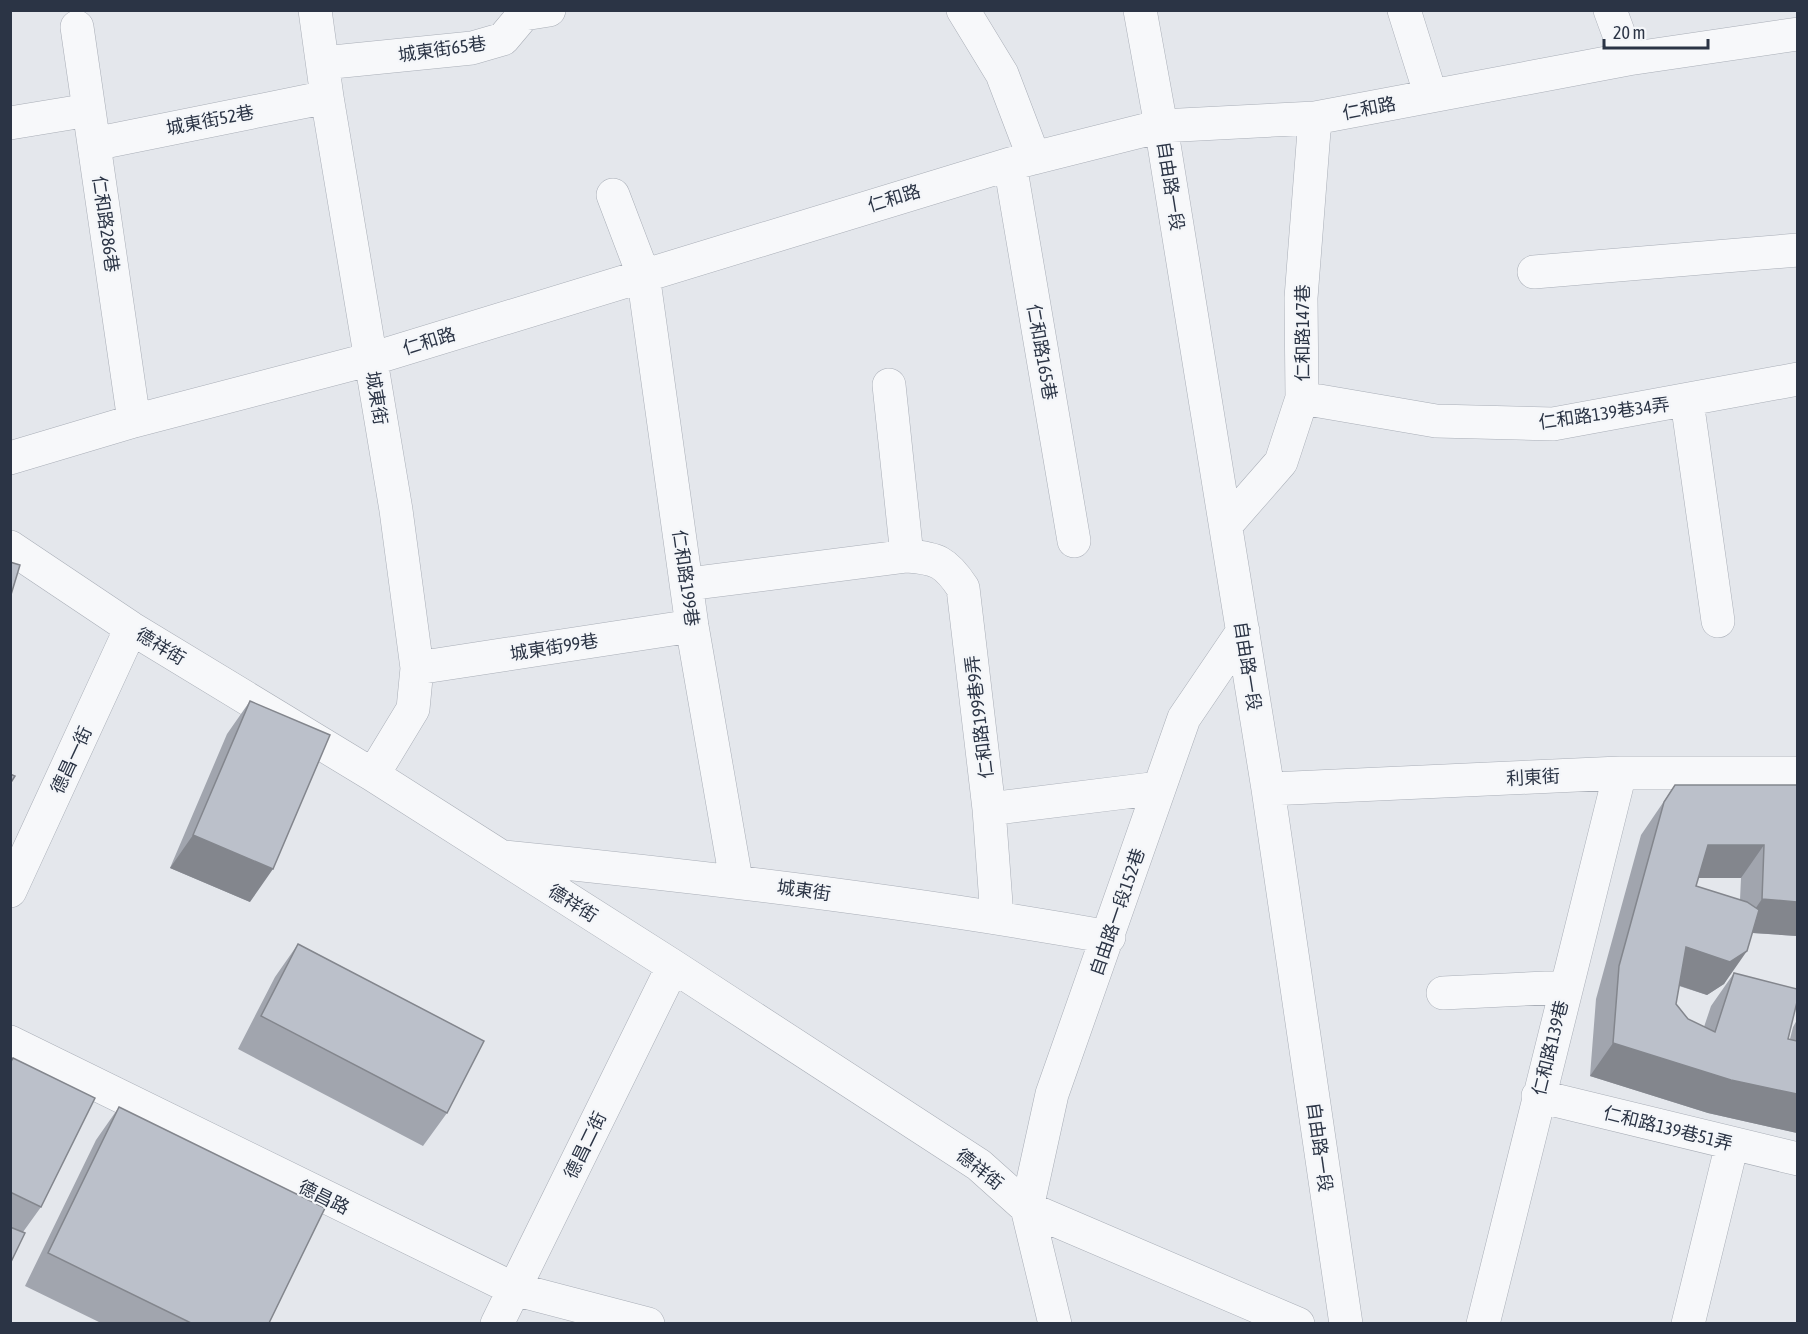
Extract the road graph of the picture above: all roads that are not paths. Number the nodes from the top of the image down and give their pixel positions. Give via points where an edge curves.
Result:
1 (315, 10) edge
2 (549, 10) edge
3 (963, 10) edge
4 (1140, 10) edge
5 (1404, 10) edge
6 (1610, 10) edge
7 (78, 27) dead end
8 (1797, 34) edge
9 (1628, 59) junction
10 (323, 63) junction
11 (1431, 96) junction
12 (327, 97) junction
13 (89, 110) junction
14 (1315, 118) junction
15 (10, 123) edge
16 (1161, 126) junction
17 (94, 144) junction
18 (1022, 160) junction
19 (613, 195) dead end
20 (1797, 250) edge
21 (1534, 272) dead end
22 (643, 274) junction
23 (371, 359) junction
24 (1797, 379) edge
25 (889, 385) dead end
26 (1302, 398) junction
27 (1687, 401) junction
28 (134, 421) junction
29 (10, 458) edge
30 (1226, 525) junction
31 (1074, 541) dead end
32 (10, 547) edge
33 (907, 556) junction
34 (688, 584) junction
35 (1718, 621) dead end
36 (692, 626) junction
37 (131, 628) junction
38 (1243, 632) junction
39 (417, 668) junction
40 (1620, 773) junction
41 (1797, 773) edge
42 (373, 775) junction
43 (1159, 788) junction
44 (1268, 789) junction
45 (989, 809) junction
46 (497, 856) junction
47 (736, 880) junction
48 (10, 891) edge
49 (997, 917) junction
50 (1109, 937) junction
51 (674, 966) junction
52 (1566, 987) junction
53 (1443, 993) dead end
54 (10, 1042) edge
55 (1538, 1096) junction
56 (1732, 1144) junction
57 (1797, 1159) edge
58 (1027, 1208) junction
59 (514, 1289) junction
60 (497, 1323) edge
61 (648, 1323) edge
62 (1055, 1323) edge
63 (1298, 1323) edge
64 (1346, 1323) edge
65 (1483, 1323) edge
66 (1688, 1323) edge

1 - 10 street, 城東街
2 - 10 street, 城東街65巷 via 524,14 503,39 472,48
3 - 18 street, 仁和路165巷 via 1002,74
4 - 16 street, 自由路一段
5 - 11 street
6 - 9 street
7 - 13 street, 仁和路286巷
8 - 9 street, 仁和路
9 - 11 street, 仁和路
10 - 12 street, 城東街
11 - 14 street, 仁和路
12 - 17 street, 城東街52巷
12 - 23 street, 城東街
13 - 15 street
13 - 17 street, 仁和路286巷
14 - 16 street, 仁和路
14 - 26 street, 仁和路147巷 via 1301,298
16 - 18 street, 仁和路
16 - 30 street, 自由路一段
17 - 28 street, 仁和路286巷
18 - 22 street, 仁和路
18 - 31 street, 仁和路165巷
19 - 22 street, 仁和路199巷
20 - 21 street
22 - 23 street, 仁和路
22 - 34 street, 仁和路199巷
23 - 28 street, 仁和路
23 - 39 street, 城東街
24 - 27 street, 仁和路139巷34弄
25 - 33 street
26 - 27 street, 仁和路139巷34弄 via 1436,421 1553,424
26 - 30 street, 仁和路147巷 via 1281,462
27 - 35 street
28 - 29 street, 仁和路
30 - 38 street, 自由路一段
32 - 37 street, 德祥街
33 - 34 street, 仁和路199巷9弄
33 - 45 street, 仁和路199巷9弄 via 933,558 952,570 963,588
34 - 36 street, 仁和路199巷
36 - 39 street, 城東街99巷
36 - 47 street, 仁和路199巷
37 - 42 street, 德祥街
37 - 48 street, 德昌一街
38 - 43 street, 自由路一段152巷 via 1184,718
38 - 44 street, 自由路一段
39 - 42 street, 城東街 via 413,709
40 - 41 street, 利東街
40 - 44 street, 利東街
40 - 52 street, 仁和路139巷
42 - 46 street, 德祥街
43 - 45 street
43 - 50 street, 自由路一段152巷
44 - 64 street, 自由路一段
45 - 49 street, 仁和路199巷9弄
46 - 47 street, 城東街
46 - 51 street, 德祥街
47 - 49 street, 城東街
49 - 50 street, 城東街
50 - 58 street, 自由路一段152巷 via 1052,1094
51 - 58 street, 德祥街 via 979,1165
51 - 59 street, 德昌二街
52 - 53 street
52 - 55 street, 仁和路139巷
54 - 59 street, 德昌路
55 - 56 street, 仁和路139巷51弄
55 - 65 street, 仁和路139巷
56 - 57 street, 仁和路139巷51弄
56 - 66 street
58 - 62 street
58 - 63 street, 德祥街
59 - 60 street, 德昌二街
59 - 61 street, 德昌路

